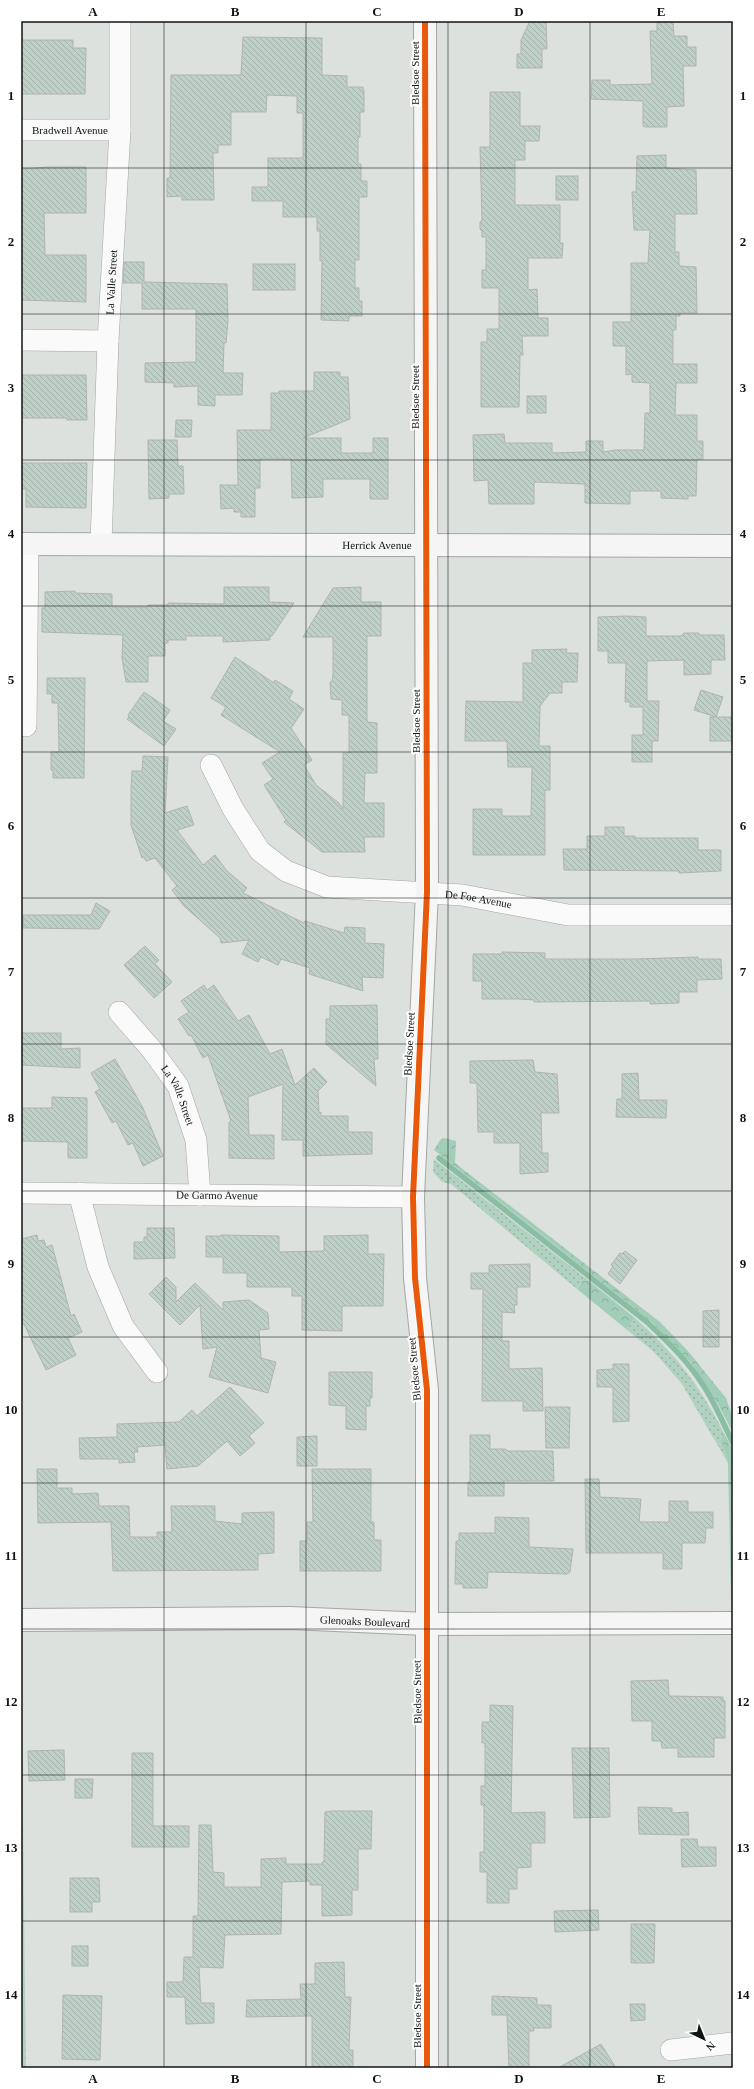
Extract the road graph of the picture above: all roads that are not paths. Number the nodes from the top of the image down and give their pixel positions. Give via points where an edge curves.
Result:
1 (120, 21) edge
2 (425, 21) edge
3 (21, 130) edge
4 (120, 130) junction
5 (21, 340) edge
6 (108, 341) junction
7 (24, 544) edge
8 (101, 544) junction
9 (425, 546) junction
10 (733, 546) edge
11 (26, 726) dead end
12 (211, 764) dead end
13 (427, 892) junction
14 (733, 915) edge
15 (119, 1012) dead end
16 (21, 1193) edge
17 (79, 1193) junction
18 (200, 1195) junction
19 (413, 1197) junction
20 (157, 1372) dead end
21 (21, 1620) edge
22 (733, 1623) edge
23 (426, 1624) junction
24 (733, 2042) edge
25 (671, 2050) dead end
26 (427, 2068) edge

1 - 4 street, La Valle Street
2 - 9 street, Bledsoe Street
3 - 4 street, Bradwell Avenue
4 - 6 street, La Valle Street
5 - 6 street
6 - 8 street, La Valle Street
7 - 8 street, Herrick Avenue
7 - 11 street
8 - 9 street, Herrick Avenue
9 - 10 street, Herrick Avenue
9 - 13 street, Bledsoe Street
12 - 13 street, De Foe Avenue via 233,810 260,851 286,871 327,887
13 - 14 street, De Foe Avenue via 462,895 568,915
13 - 19 street, Bledsoe Street
15 - 18 street, La Valle Street via 152,1050 178,1086 196,1140
16 - 17 street, De Garmo Avenue
17 - 18 street, De Garmo Avenue
17 - 20 street via 98,1267 123,1326
18 - 19 street, De Garmo Avenue
19 - 23 street, Bledsoe Street via 415,1278 427,1390
21 - 23 street, Glenoaks Boulevard via 290,1618
22 - 23 street, Glenoaks Boulevard
23 - 26 street, Bledsoe Street
24 - 25 street

